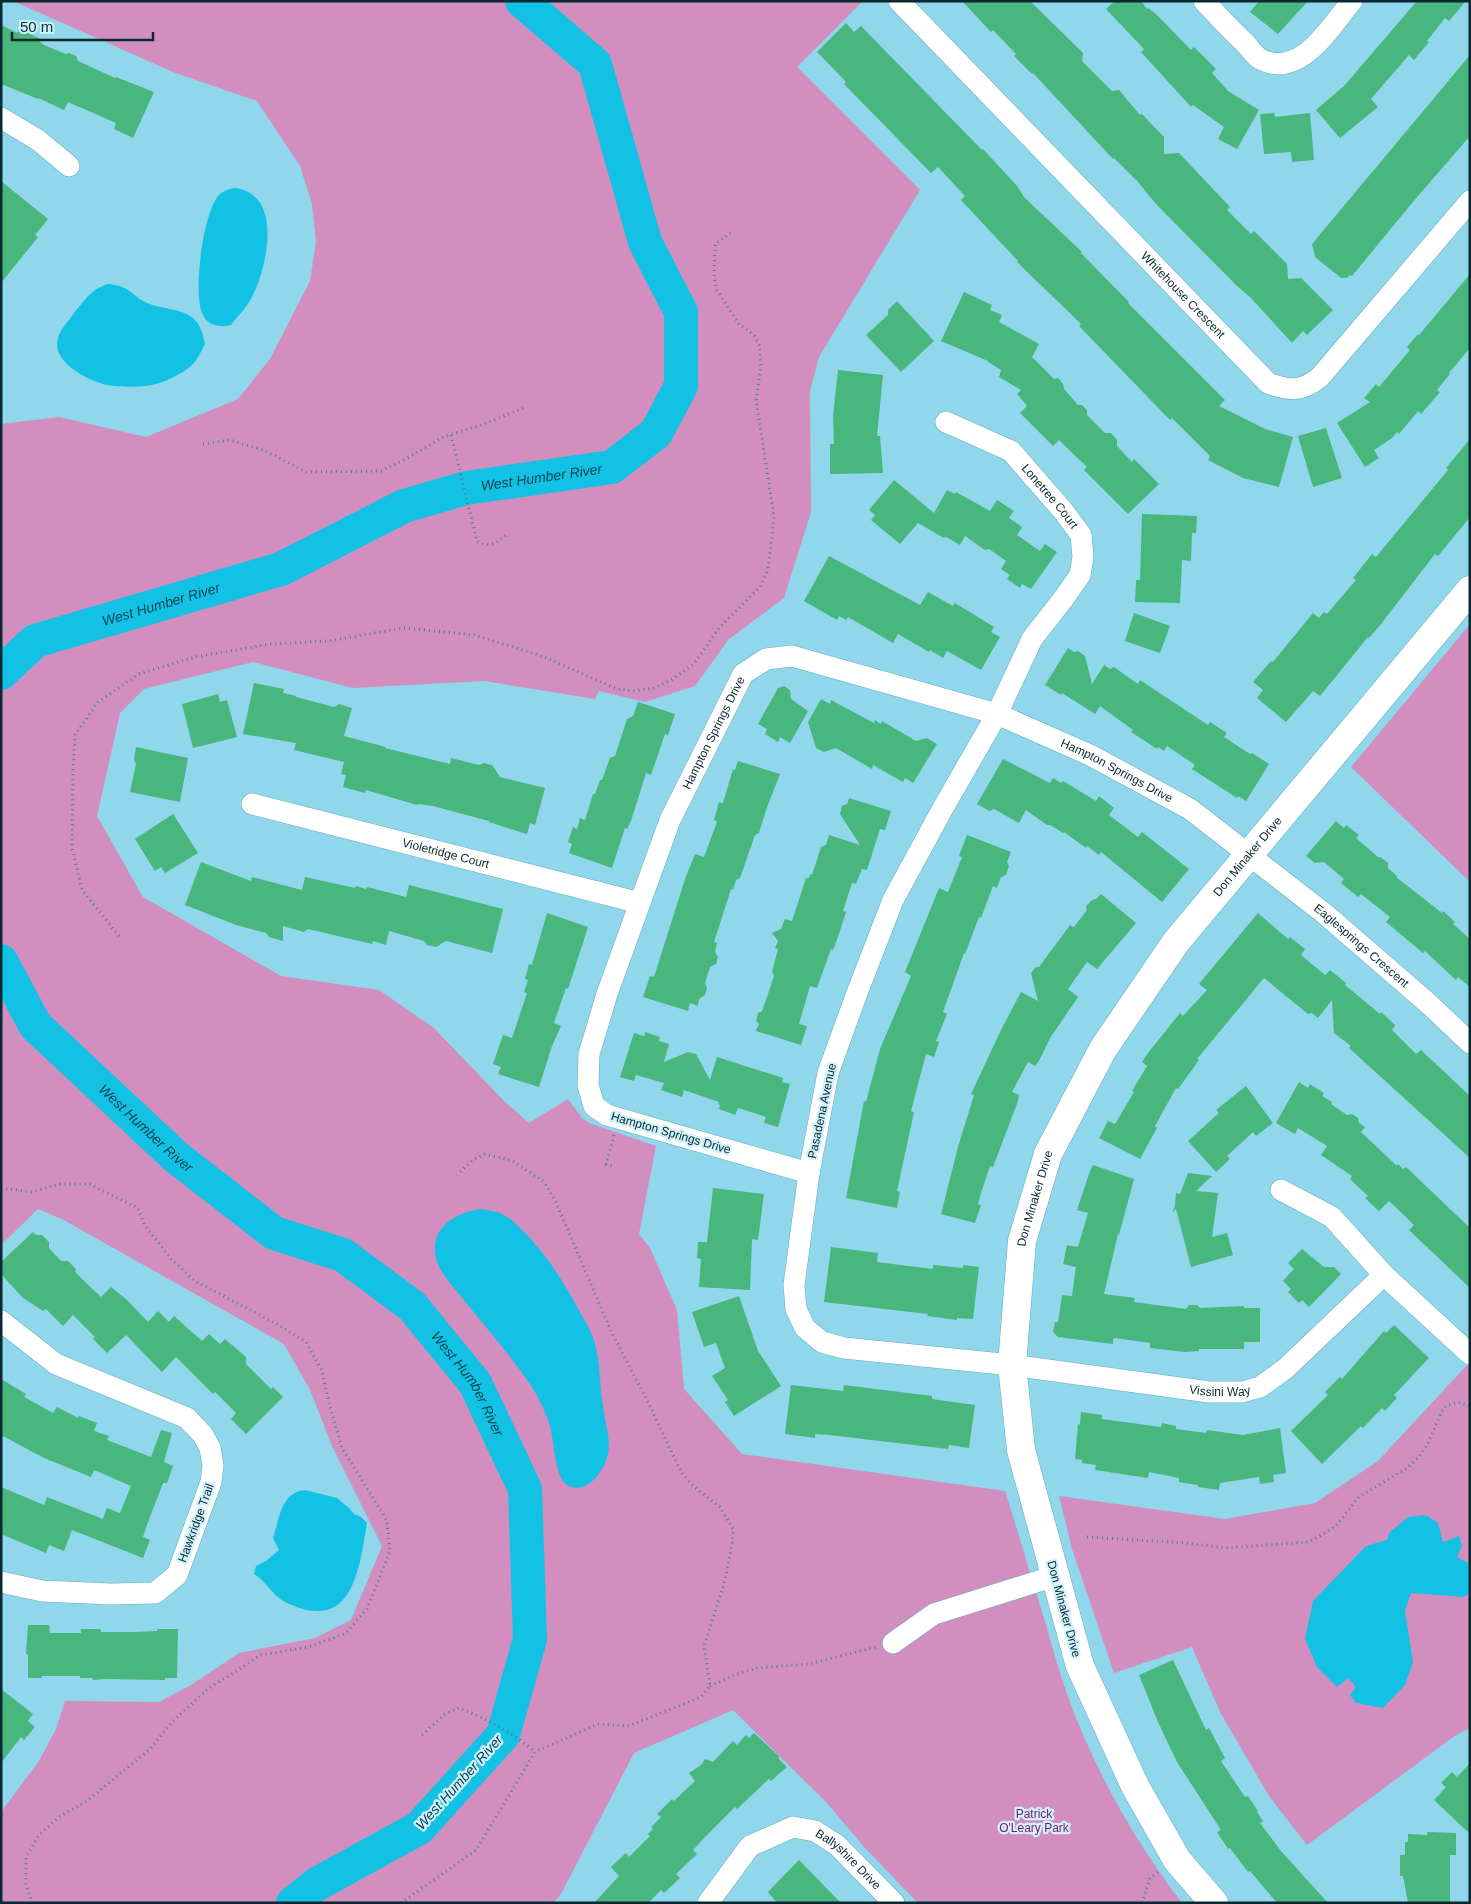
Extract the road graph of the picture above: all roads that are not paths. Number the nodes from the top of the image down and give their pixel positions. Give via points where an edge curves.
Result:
1 (899, 1) edge
2 (1204, 1) edge
3 (1352, 1) edge
4 (4, 122) edge
5 (69, 166) dead end
6 (1470, 201) edge
7 (946, 422) dead end
8 (1470, 590) edge
9 (997, 714) junction
10 (252, 804) dead end
11 (1249, 855) junction
12 (640, 903) junction
13 (1470, 1043) edge
14 (809, 1173) junction
15 (1281, 1190) dead end
16 (1384, 1275) junction
17 (1, 1321) edge
18 (1470, 1354) edge
19 (1012, 1365) junction
20 (1055, 1576) junction
21 (1, 1582) edge
22 (893, 1643) road end
23 (708, 1903) edge
24 (894, 1903) edge
25 (1214, 1903) edge

1 - 6 street, Whitehouse Crescent via 1268,383 1282,388 1310,385 1320,377
2 - 3 street via 1260,58 1288,63 1311,49
4 - 5 street via 38,140
7 - 9 street, Lonetree Court via 1011,451 1081,535 1083,557 1080,575 1032,639
8 - 11 street, Don Minaker Drive
9 - 11 street, Hampton Springs Drive via 1090,755 1190,809
9 - 12 street, Hampton Springs Drive via 792,656 766,658 743,674 670,820
9 - 14 street, Pasadena Avenue via 894,900 828,1073
10 - 12 street, Violetridge Court
11 - 13 street, Eaglesprings Crescent via 1324,914
11 - 19 street, Don Minaker Drive via 1176,942 1103,1049 1048,1154 1022,1241
12 - 14 street, Hampton Springs Drive via 589,1054 588,1085 594,1106 607,1115
14 - 19 street, Pasadena Avenue via 794,1285 796,1309 805,1328 822,1342 844,1348
15 - 16 street via 1332,1217
16 - 18 street
16 - 19 street, Vissini Way via 1285,1369 1260,1387 1242,1392 1209,1392
17 - 21 street, Hawkridge Trail via 56,1364 187,1418 203,1435 214,1465 211,1482 176,1575 154,1593 42,1591
19 - 20 street, Don Minaker Drive via 1021,1450
20 - 22 street via 934,1614
20 - 25 street, Don Minaker Drive via 1080,1666 1135,1786 1177,1860
23 - 24 street, Ballyshire Drive via 750,1846 793,1827 815,1830 837,1845

